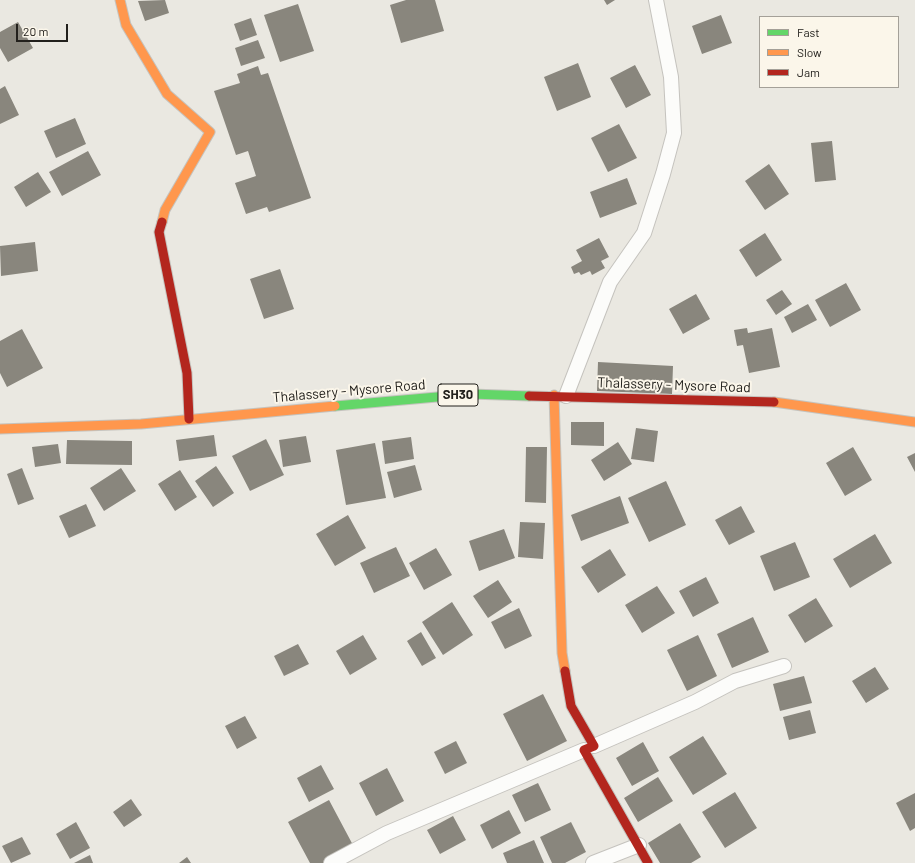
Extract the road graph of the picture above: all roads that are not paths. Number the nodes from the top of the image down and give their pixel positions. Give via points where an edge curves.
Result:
1 (120, 0) edge
2 (656, 0) edge
3 (560, 395) junction
4 (189, 419) junction
5 (915, 422) edge
6 (0, 429) edge
7 (784, 666) dead end
8 (589, 748) junction
9 (640, 845) junction
10 (331, 863) edge
11 (593, 863) edge
12 (648, 863) edge

1 - 4 street via 126,25 167,94 210,132 165,210 159,232 187,373
2 - 3 street via 671,77 674,134 644,232 610,282
3 - 4 street, Thalassery - Mysore Road / SH30 via 471,394
3 - 5 street, Thalassery - Mysore Road / SH30 via 779,402
3 - 8 street via 562,653 571,706
4 - 6 street, Thalassery - Mysore Road / SH30 via 141,424
7 - 8 street via 736,681 695,702
8 - 9 street
8 - 10 street via 387,833
9 - 11 street
9 - 12 street

